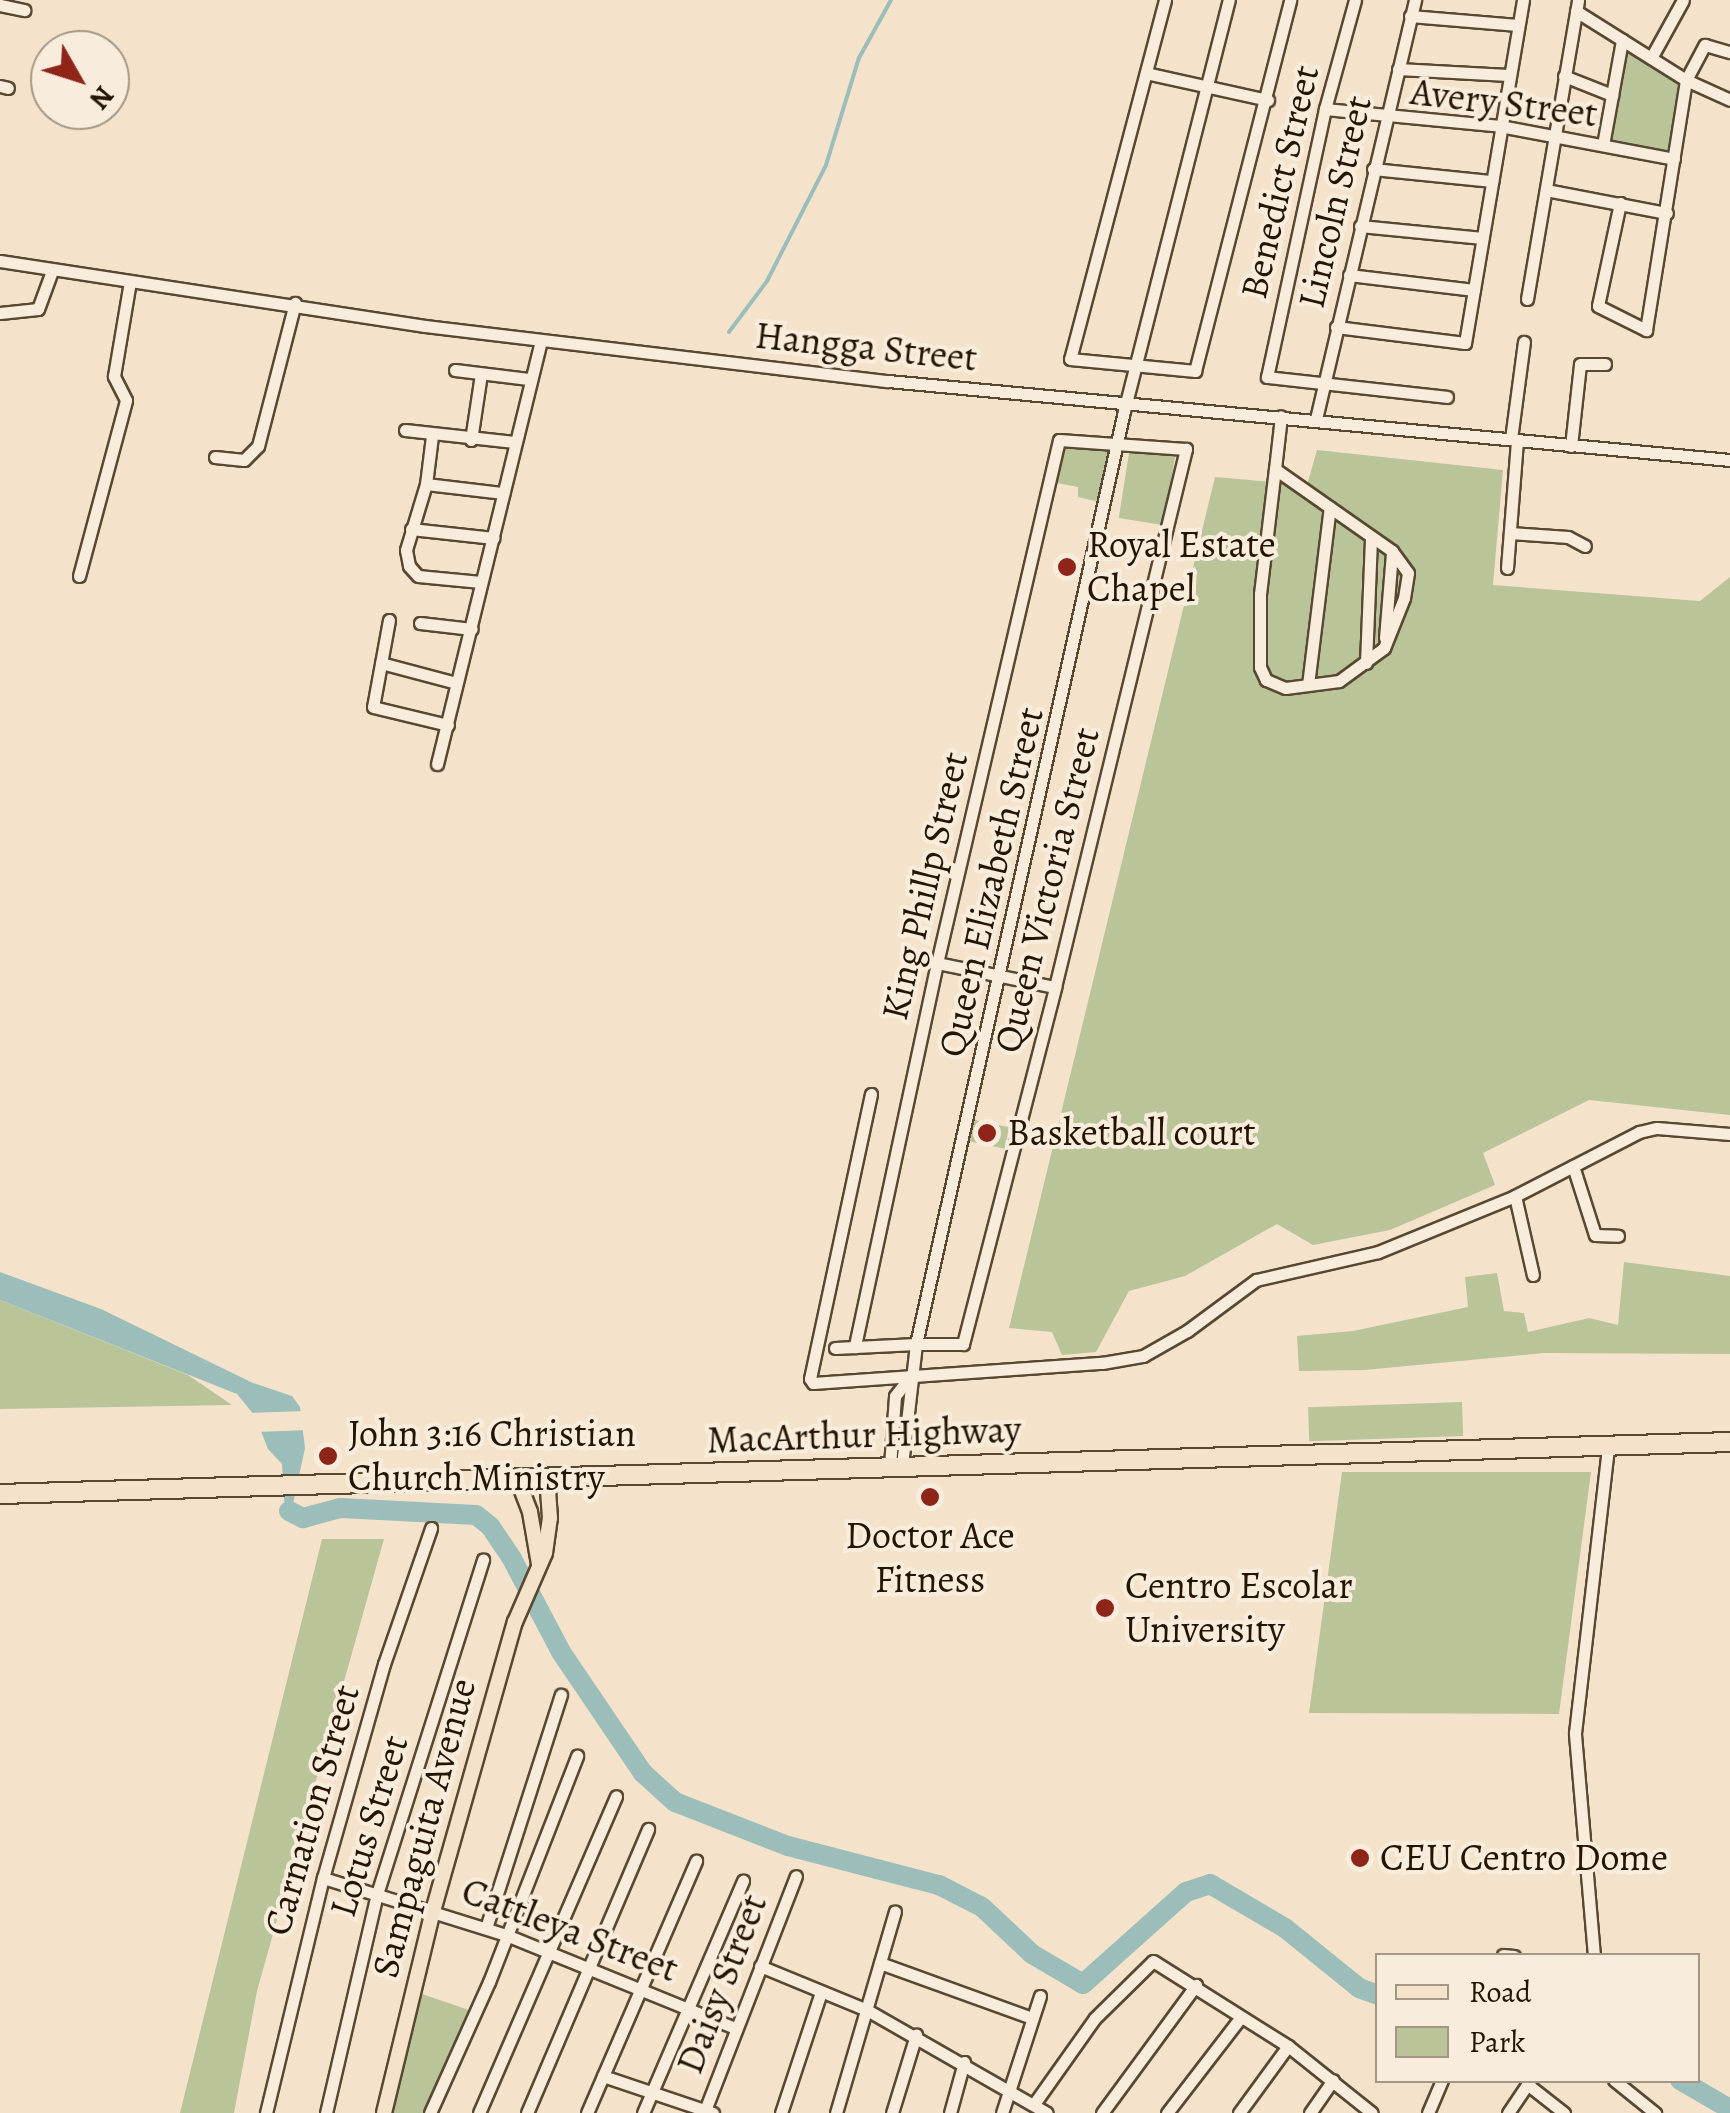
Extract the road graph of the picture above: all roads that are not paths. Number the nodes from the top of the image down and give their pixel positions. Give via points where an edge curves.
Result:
1 (1164, 0) edge
2 (1229, 0) edge
3 (1290, 0) edge
4 (1354, 0) edge
5 (1414, 0) edge
6 (1524, 0) edge
7 (1683, 0) edge
8 (0, 4) edge
9 (1578, 6) edge
10 (24, 10) dead end
11 (1410, 16) junction
12 (1518, 25) junction
13 (1622, 40) junction
14 (1730, 52) edge
15 (1652, 58) junction
16 (1398, 68) junction
17 (1146, 73) junction
18 (1508, 75) junction
19 (1564, 76) junction
20 (1686, 80) junction
21 (1208, 87) junction
22 (1612, 95) junction
23 (1268, 100) junction
24 (1730, 100) edge
25 (1324, 109) junction
26 (1386, 118) junction
27 (1500, 126) junction
28 (1555, 136) junction
29 (1603, 145) junction
30 (1674, 159) junction
31 (1372, 169) junction
32 (1492, 181) junction
33 (1546, 190) junction
34 (1620, 204) junction
35 (1668, 213) junction
36 (1360, 226) junction
37 (1482, 238) junction
38 (0, 261) edge
39 (52, 271) junction
40 (1349, 275) junction
41 (130, 281) junction
42 (1474, 290) junction
43 (1527, 299) dead end
44 (295, 303) junction
45 (0, 313) edge
46 (1336, 327) junction
47 (541, 341) junction
48 (1524, 342) dead end
49 (1135, 363) junction
50 (1605, 364) dead end
51 (455, 370) dead end
52 (481, 374) junction
53 (528, 379) junction
54 (1323, 384) junction
55 (1447, 398) dead end
56 (1127, 402) junction
57 (1281, 416) junction
58 (1316, 419) junction
59 (405, 430) dead end
60 (432, 436) junction
61 (472, 440) junction
62 (1514, 440) junction
63 (514, 442) junction
64 (1120, 443) junction
65 (1571, 446) junction
66 (215, 457) dead end
67 (1730, 460) edge
68 (1275, 469) junction
69 (426, 484) junction
70 (503, 493) junction
71 (1330, 507) junction
72 (411, 528) junction
73 (1510, 533) junction
74 (494, 538) junction
75 (1371, 539) junction
76 (1585, 546) dead end
77 (1506, 568) dead end
78 (79, 576) dead end
79 (481, 582) junction
80 (389, 620) dead end
81 (420, 623) dead end
82 (472, 629) junction
83 (382, 663) junction
84 (1366, 663) junction
85 (456, 683) junction
86 (1308, 685) junction
87 (448, 725) junction
88 (436, 764) dead end
89 (938, 963) junction
90 (1001, 974) junction
91 (1056, 988) junction
92 (872, 1094) dead end
93 (1730, 1134) edge
94 (1573, 1166) junction
95 (1515, 1196) junction
96 (1618, 1236) dead end
97 (1534, 1275) dead end
98 (916, 1344) junction
99 (856, 1347) junction
100 (835, 1348) dead end
101 (912, 1374) junction
102 (890, 1424) junction
103 (906, 1424) junction
104 (1730, 1442) edge
105 (1608, 1446) junction
106 (896, 1465) junction
107 (547, 1476) junction
108 (518, 1478) junction
109 (0, 1494) edge
110 (431, 1528) dead end
111 (483, 1560) dead end
112 (539, 1568) junction
113 (560, 1694) dead end
114 (577, 1756) dead end
115 (616, 1796) dead end
116 (648, 1830) dead end
117 (696, 1861) dead end
118 (796, 1876) dead end
119 (323, 1878) junction
120 (743, 1881) dead end
121 (376, 1894) junction
122 (433, 1910) junction
123 (895, 1910) dead end
124 (486, 1928) junction
125 (506, 1935) junction
126 (548, 1952) junction
127 (1594, 1953) edge
128 (880, 1963) junction
129 (760, 1966) junction
130 (590, 1969) junction
131 (1196, 1985) junction
132 (640, 1988) junction
133 (821, 1992) junction
134 (1040, 1996) dead end
135 (686, 2007) junction
136 (867, 2010) junction
137 (1242, 2017) junction
138 (1032, 2018) junction
139 (735, 2028) junction
140 (916, 2035) junction
141 (1288, 2046) junction
142 (964, 2062) junction
143 (603, 2076) junction
144 (1333, 2080) junction
145 (1441, 2083) edge
146 (1528, 2083) edge
147 (1530, 2083) edge
148 (1618, 2083) edge
149 (1009, 2088) junction
150 (653, 2090) junction
151 (1326, 2093) junction
152 (1034, 2104) junction
153 (707, 2112) edge
154 (266, 2113) edge
155 (326, 2113) edge
156 (384, 2113) edge
157 (430, 2113) edge
158 (479, 2113) edge
159 (527, 2113) edge
160 (587, 2113) edge
161 (643, 2113) edge
162 (781, 2113) edge
163 (836, 2113) edge
164 (892, 2113) edge
165 (950, 2113) edge
166 (1002, 2113) edge
167 (1048, 2113) edge
168 (1102, 2113) edge
169 (1166, 2113) edge
170 (1239, 2113) edge
171 (1310, 2113) edge
172 (1323, 2113) edge
173 (1372, 2113) edge
174 (1428, 2113) edge
175 (1508, 2113) edge
176 (1564, 2113) edge
177 (1655, 2113) edge

1 - 17 street
2 - 21 street, Queen Elizabeth Street
3 - 23 street
4 - 25 street, Benedict Street
5 - 11 street, Lincoln Street
6 - 12 street
7 - 15 street
8 - 10 street
9 - 13 street
9 - 19 street
11 - 12 street
11 - 16 street, Lincoln Street
12 - 18 street
13 - 15 street
13 - 22 street
14 - 20 street via 1705,45
15 - 20 street
16 - 18 street
16 - 26 street, Lincoln Street
17 - 21 street
17 - 49 street via 1070,359
18 - 27 street
19 - 22 street
19 - 28 street
20 - 24 street
20 - 30 street
21 - 23 street
21 - 49 street, Queen Elizabeth Street
22 - 29 street
23 - 49 street via 1195,371
25 - 26 street, Avery Street
25 - 54 street, Benedict Street via 1266,377
26 - 27 street, Avery Street
26 - 31 street, Lincoln Street
27 - 28 street, Avery Street
27 - 32 street
28 - 29 street, Avery Street
28 - 33 street
29 - 30 street, Avery Street
30 - 35 street
31 - 32 street
31 - 36 street, Lincoln Street
32 - 37 street
33 - 34 street
33 - 43 street
34 - 35 street
34 - 35 street via 1598,306 1646,330
36 - 37 street
36 - 40 street, Lincoln Street
37 - 42 street
38 - 39 street, Hangga Street
39 - 41 street, Hangga Street
39 - 45 street via 38,310
40 - 42 street
40 - 46 street, Lincoln Street
41 - 44 street, Hangga Street
41 - 78 street via 114,376 126,400
42 - 46 street via 1465,343
44 - 47 street, Hangga Street
44 - 66 street via 258,446 244,460
46 - 54 street, Lincoln Street
47 - 53 street
47 - 56 street, Hangga Street
48 - 62 street
49 - 56 street, Queen Elizabeth Street
50 - 65 street via 1580,364
51 - 52 street
52 - 53 street
52 - 61 street
53 - 63 street
54 - 55 street
54 - 58 street, Lincoln Street
56 - 57 street, Hangga Street
56 - 64 street, Queen Elizabeth Street
57 - 58 street, Hangga Street
57 - 68 street
58 - 62 street, Hangga Street
59 - 60 street
60 - 61 street
60 - 69 street
61 - 63 street
62 - 65 street, Hangga Street
62 - 73 street
63 - 70 street
64 - 89 street, King Phillp Street via 1059,440
64 - 90 street, Queen Elizabeth Street
64 - 91 street, Queen Victoria Street via 1186,448
65 - 67 street, Hangga Street
68 - 71 street
68 - 86 street via 1260,594 1260,667 1266,680 1285,688
69 - 70 street
69 - 72 street
70 - 74 street
71 - 75 street
71 - 86 street
72 - 74 street
72 - 79 street via 406,550 413,572
73 - 76 street via 1568,537
73 - 77 street
74 - 79 street
75 - 84 street
75 - 84 street via 1392,551 1384,648
79 - 82 street
80 - 83 street
81 - 82 street
82 - 85 street
83 - 85 street
83 - 87 street via 373,707
84 - 86 street via 1339,680
85 - 87 street
87 - 88 street
89 - 90 street
89 - 99 street, King Phillp Street
90 - 91 street
90 - 98 street, Queen Elizabeth Street
91 - 98 street, Queen Victoria Street via 963,1344
92 - 101 street via 810,1379
93 - 94 street via 1657,1128
94 - 95 street
94 - 96 street via 1595,1235
95 - 97 street
95 - 101 street via 1378,1252 1256,1280 1143,1356
98 - 99 street
98 - 101 street, Queen Elizabeth Street
99 - 100 street
101 - 102 street, Queen Elizabeth Street via 898,1389
101 - 103 street, Queen Elizabeth Street
102 - 103 street
102 - 106 street, Queen Elizabeth Street
103 - 106 street, Queen Elizabeth Street
104 - 105 highway, MacArthur Highway
105 - 106 highway, MacArthur Highway
105 - 127 street via 1575,1733
106 - 107 highway, MacArthur Highway
107 - 108 highway, MacArthur Highway
107 - 112 main road, Sampaguita Avenue via 549,1525
108 - 109 highway, MacArthur Highway
108 - 112 main road
110 - 119 street, Carnation Street
111 - 121 street, Lotus Street
112 - 122 main road, Sampaguita Avenue via 523,1601
113 - 124 street
114 - 125 street
115 - 126 street
116 - 130 street
117 - 132 street
118 - 129 street, Daisy Street
119 - 121 street, Cattleya Street
119 - 154 street, Carnation Street
120 - 135 street
121 - 122 street, Cattleya Street
121 - 155 street, Lotus Street
122 - 124 street, Cattleya Street
122 - 156 main road, Sampaguita Avenue
123 - 128 street
124 - 125 street, Cattleya Street
125 - 126 street, Cattleya Street
125 - 157 street
126 - 130 street, Cattleya Street
126 - 158 street
128 - 136 street
128 - 138 street
129 - 133 street
129 - 139 street, Daisy Street
130 - 132 street, Cattleya Street
130 - 159 street
131 - 137 street
131 - 152 street via 1162,1964 1148,1964 1094,2018
131 - 168 street
132 - 135 street, Cattleya Street
132 - 143 street
133 - 136 street
133 - 162 street
134 - 138 street
135 - 139 street, Cattleya Street
135 - 150 street
136 - 140 street
136 - 163 street
137 - 141 street
137 - 169 street
138 - 149 street
139 - 153 street, Daisy Street
140 - 142 street
140 - 164 street
141 - 144 street
141 - 170 street
142 - 149 street
142 - 165 street
143 - 150 street
143 - 160 street
144 - 151 street
144 - 173 street
145 - 174 street
146 - 175 street
147 - 176 street
148 - 177 street
149 - 152 street
149 - 166 street
150 - 153 street
150 - 161 street
151 - 171 street
151 - 172 street
152 - 167 street

